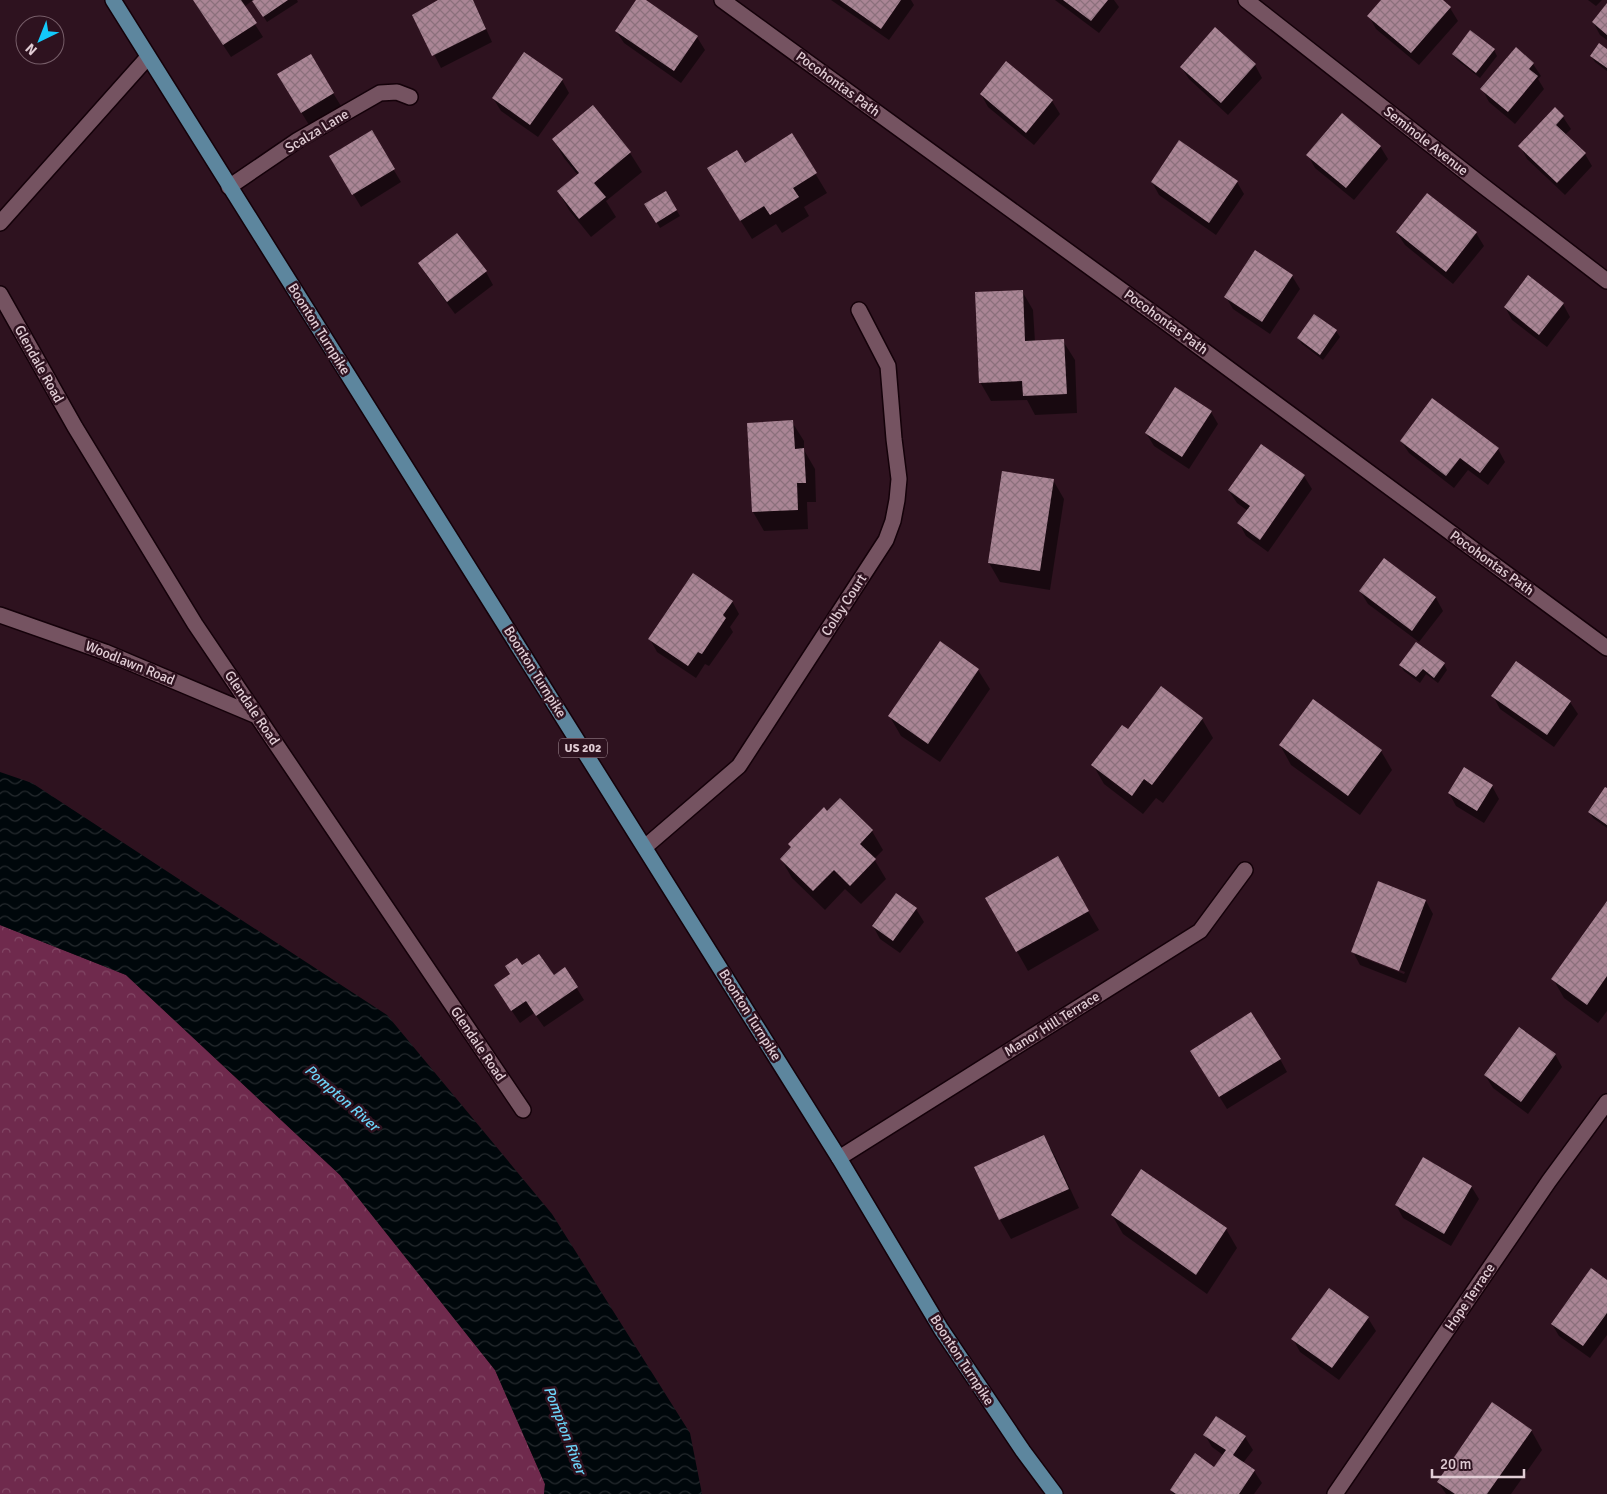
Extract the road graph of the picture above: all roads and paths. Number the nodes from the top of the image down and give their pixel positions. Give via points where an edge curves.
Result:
1 (113, 0) edge
2 (722, 0) edge
3 (1246, 0) edge
4 (148, 57) junction
5 (410, 97) dead end
6 (229, 187) junction
7 (0, 223) edge
8 (1607, 281) edge
9 (0, 294) edge
10 (859, 310) dead end
11 (0, 615) edge
12 (1605, 642) edge
13 (257, 716) junction
14 (645, 847) junction
15 (1245, 870) dead end
16 (1607, 1102) edge
17 (523, 1110) dead end
18 (839, 1158) junction
19 (1055, 1494) edge
20 (1336, 1494) edge

1 - 4 main road, Boonton Turnpike / US 202
2 - 12 street, Pocohontas Path
3 - 8 street, Seminole Avenue
4 - 6 main road, Boonton Turnpike / US 202
4 - 7 street
5 - 6 street, Scalza Lane via 397,92 380,93 298,140
6 - 14 main road, Boonton Turnpike / US 202
9 - 13 street, Glendale Road via 85,444 195,624
10 - 14 street, Colby Court via 888,366 899,479 886,540 739,766
11 - 13 street, Woodlawn Road via 105,652
13 - 17 street, Glendale Road
14 - 18 main road, Boonton Turnpike / US 202
15 - 18 street, Manor Hill Terrace via 1200,931
16 - 20 street, Hope Terrace via 1549,1181
18 - 19 main road, Boonton Turnpike / US 202 via 941,1329

